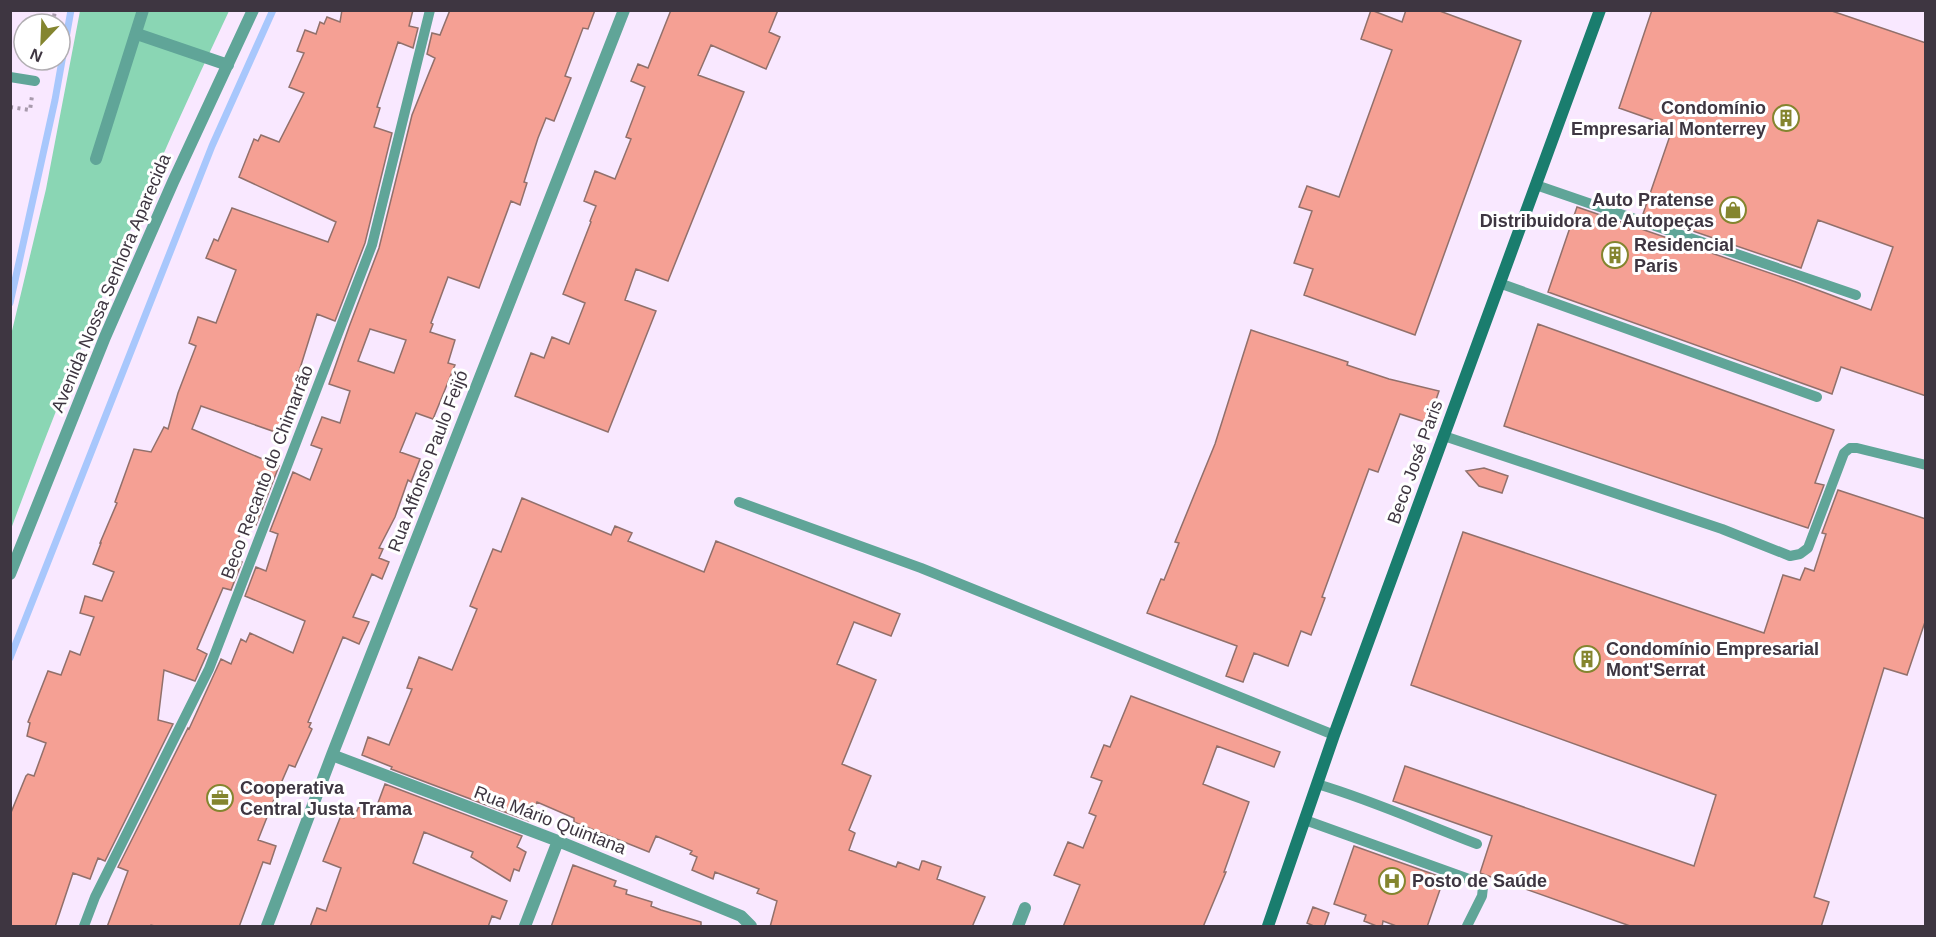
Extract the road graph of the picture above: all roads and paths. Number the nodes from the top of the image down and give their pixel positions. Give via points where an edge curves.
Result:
1 (143, 10) edge
2 (254, 10) edge
3 (430, 10) edge
4 (624, 10) edge
5 (1600, 10) edge
6 (137, 34) junction
7 (228, 65) junction
8 (10, 77) edge
9 (35, 81) dead end
10 (96, 159) dead end
11 (1536, 185) junction
12 (1499, 283) junction
13 (1856, 295) dead end
14 (1816, 397) dead end
15 (1444, 436) junction
16 (1926, 465) edge
17 (739, 502) dead end
18 (10, 574) edge
19 (1334, 735) junction
20 (332, 755) junction
21 (1317, 784) junction
22 (1305, 820) junction
23 (558, 841) junction
24 (1477, 844) dead end
25 (1025, 908) dead end
26 (84, 927) edge
27 (267, 927) edge
28 (525, 927) edge
29 (751, 927) edge
30 (1018, 927) edge
31 (1268, 927) edge
32 (1467, 927) edge

1 - 6 street
2 - 7 street, Avenida Nossa Senhora Aparecida
3 - 26 lane, Beco Recanto do Chimarrão via 372,245 209,669 95,897
4 - 20 street, Rua Affonso Paulo Feijó
5 - 11 street, Beco José Paris
6 - 7 street
6 - 10 street
7 - 18 street, Avenida Nossa Senhora Aparecida via 105,337
8 - 9 lane
11 - 12 street, Beco José Paris
11 - 13 lane
12 - 14 lane
12 - 15 street, Beco José Paris
15 - 16 lane via 1722,529 1790,556 1808,548 1844,453 1850,448
15 - 19 street, Beco José Paris
17 - 19 lane via 921,568
19 - 21 street, Beco José Paris
20 - 23 street, Rua Mário Quintana
20 - 27 street, Rua Affonso Paulo Feijó
21 - 22 street, Beco José Paris
21 - 24 lane via 1359,796
22 - 31 street, Beco José Paris
22 - 32 lane via 1480,884 1482,896
23 - 28 street
23 - 29 street, Rua Mário Quintana via 741,916
25 - 30 street

